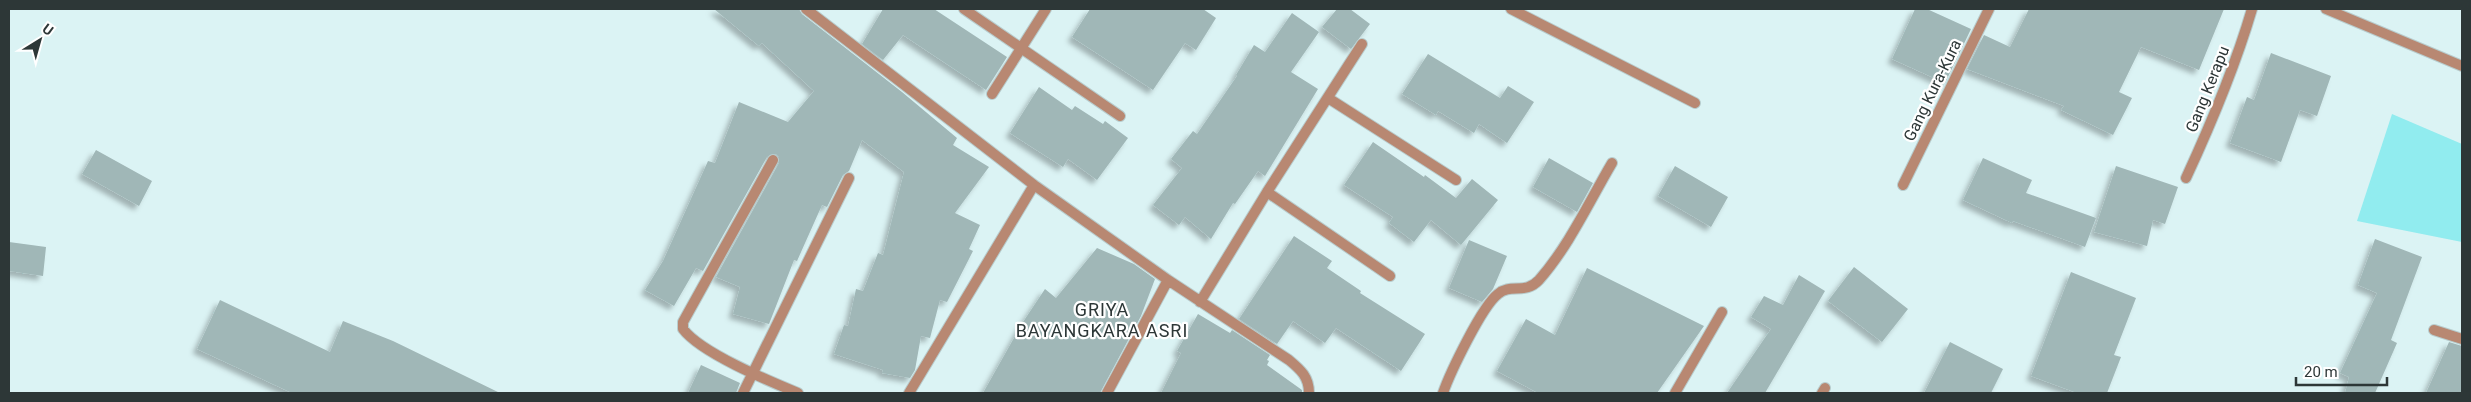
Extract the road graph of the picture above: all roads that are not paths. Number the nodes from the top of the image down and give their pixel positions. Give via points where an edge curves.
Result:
1 (806, 9) edge
2 (964, 9) edge
3 (1046, 9) edge
4 (1511, 9) edge
5 (1989, 9) edge
6 (2252, 9) edge
7 (2326, 9) edge
8 (1362, 44) dead end
9 (1022, 47) junction
10 (2462, 66) edge
11 (992, 94) dead end
12 (1328, 98) junction
13 (1695, 103) dead end
14 (1120, 116) dead end
15 (773, 160) dead end
16 (1612, 164) dead end
17 (849, 178) dead end
18 (2186, 178) dead end
19 (1456, 180) dead end
20 (1034, 185) junction
21 (1903, 185) dead end
22 (1267, 192) junction
23 (1390, 276) dead end
24 (1168, 280) junction
25 (1200, 302) junction
26 (1722, 312) dead end
27 (2434, 330) dead end
28 (2462, 339) edge
29 (753, 373) junction
30 (743, 393) edge
31 (798, 393) edge
32 (909, 393) edge
33 (1108, 393) edge
34 (1309, 393) edge
35 (1443, 393) edge
36 (1675, 393) edge

1 - 20 street
2 - 9 street
3 - 9 street
4 - 13 street
5 - 21 street, Gang Kura-Kura
6 - 18 street, Gang Kerapu via 2212,119
7 - 10 street
8 - 12 street
9 - 11 street
9 - 14 street
12 - 19 street
12 - 22 street
15 - 29 street via 683,329 696,341
16 - 35 street via 1538,282 1525,290 1506,289 1486,308
17 - 29 street
20 - 24 street
20 - 32 street
22 - 23 street
22 - 25 street
24 - 25 street
24 - 33 street
25 - 34 street via 1289,360 1303,372
26 - 36 street
27 - 28 street
29 - 30 street
29 - 31 street

